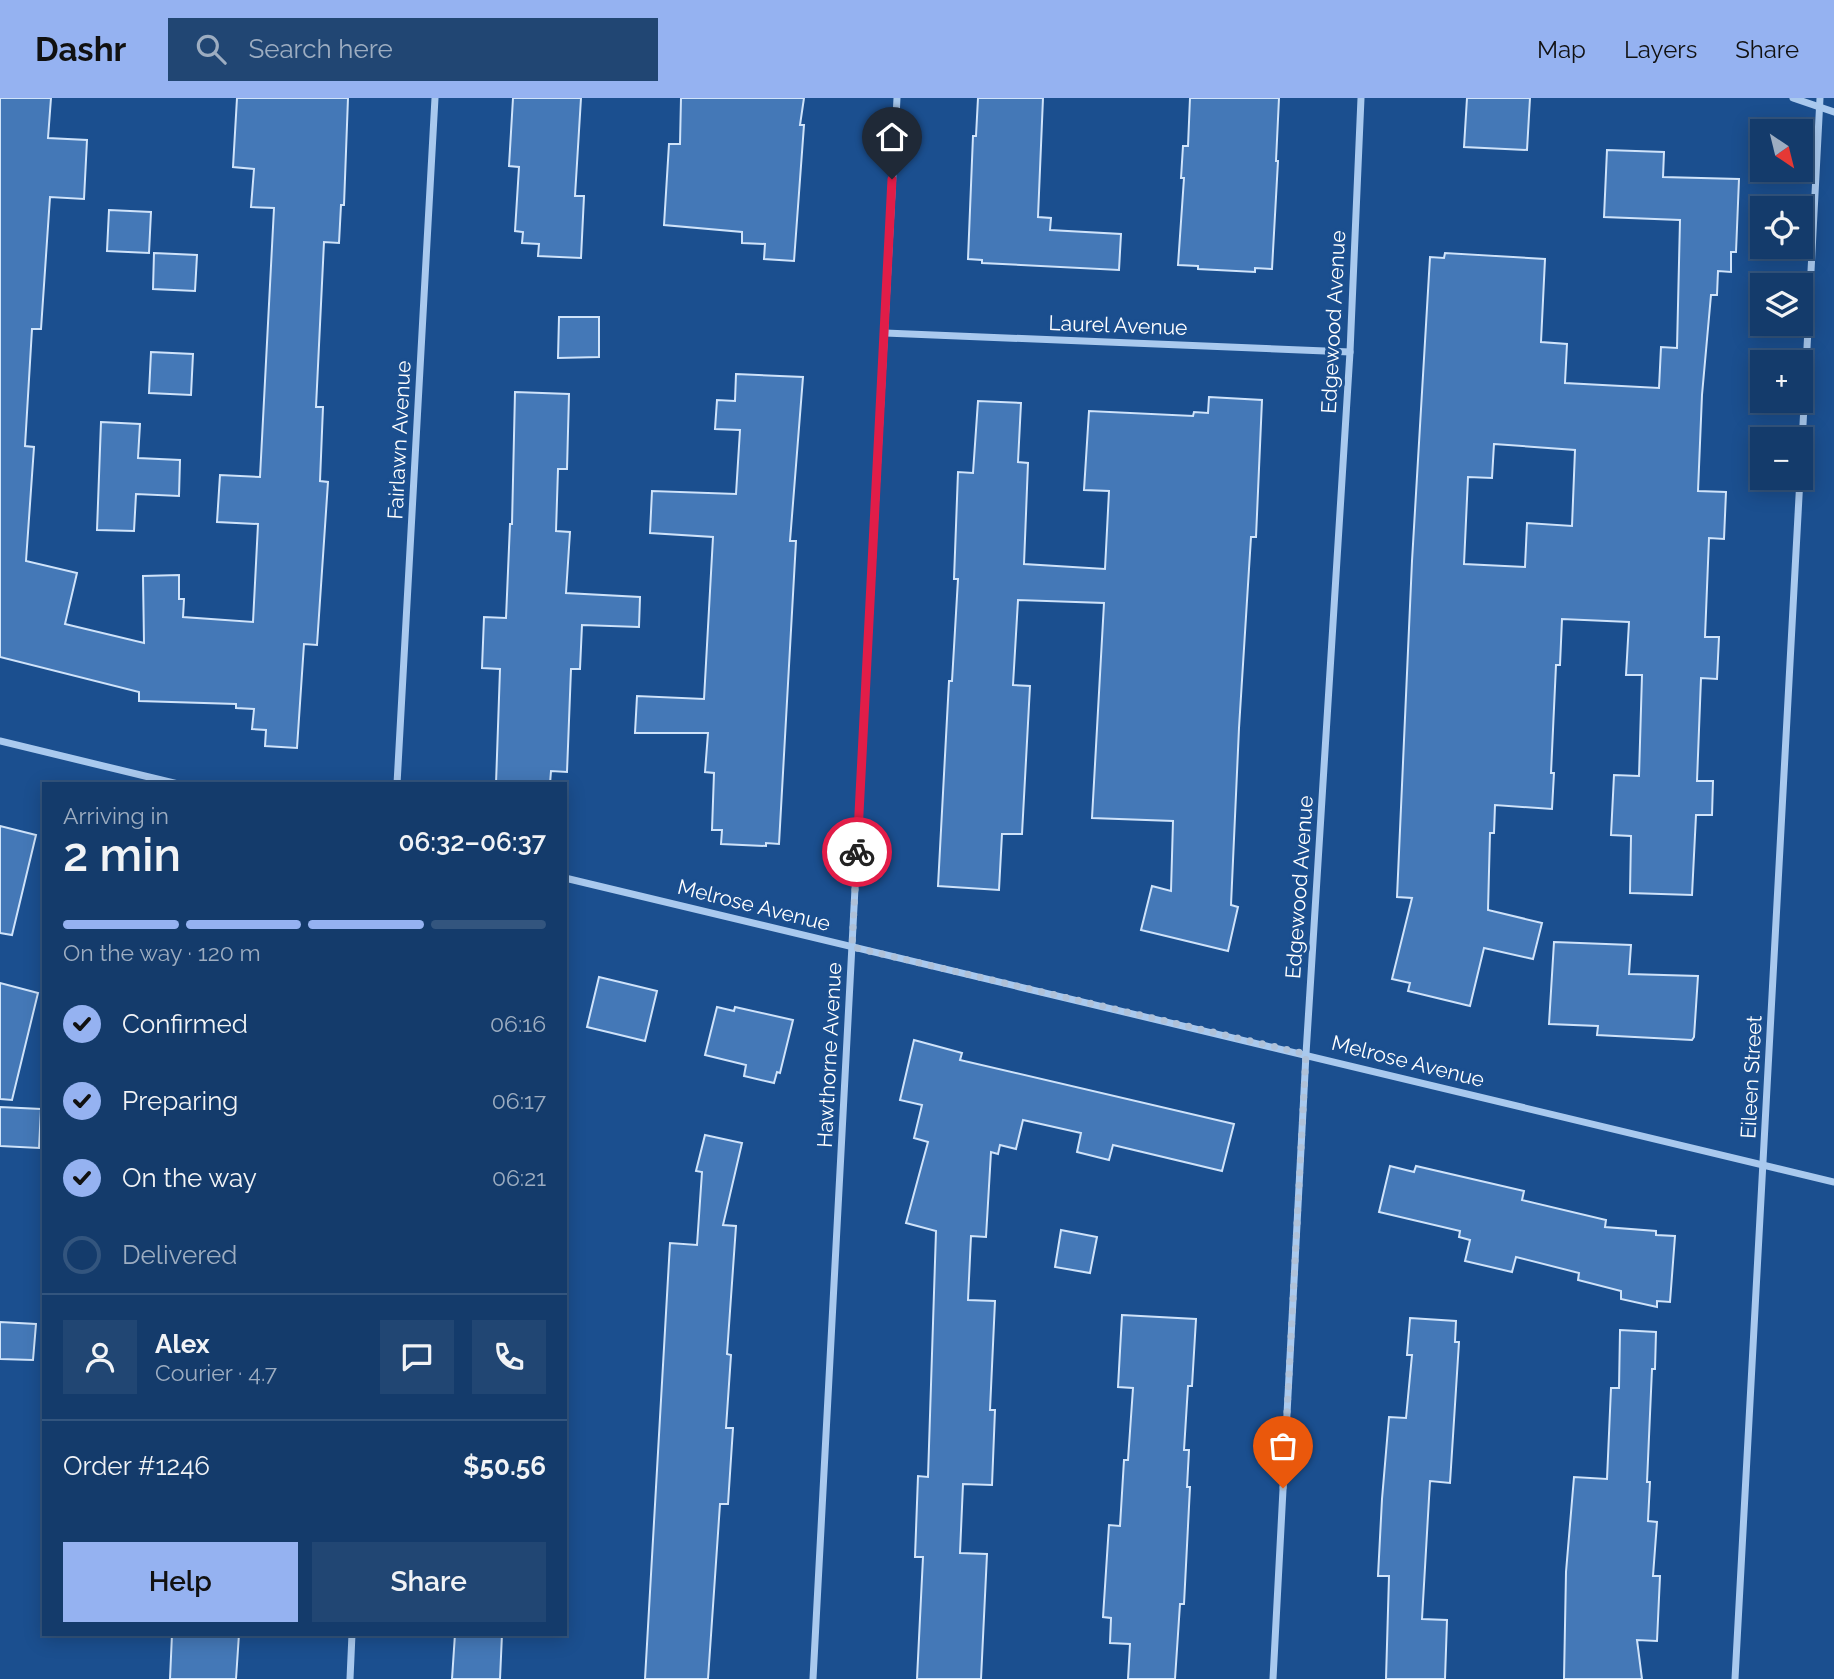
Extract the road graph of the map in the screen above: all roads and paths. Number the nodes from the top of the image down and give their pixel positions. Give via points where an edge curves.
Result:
1 (435, 98) edge
2 (897, 98) edge
3 (1362, 98) edge
4 (1793, 98) edge
5 (1820, 98) edge
6 (1819, 107) junction
7 (1834, 112) edge
8 (885, 333) junction
9 (1350, 352) junction
10 (1803, 427) edge
11 (1799, 490) edge
12 (0, 741) edge
13 (170, 782) edge
14 (397, 782) edge
15 (567, 878) edge
16 (852, 947) junction
17 (1306, 1054) junction
18 (1764, 1166) junction
19 (1834, 1182) edge
20 (352, 1636) edge
21 (350, 1679) edge
22 (813, 1679) edge
23 (1273, 1679) edge
24 (1735, 1679) edge

1 - 14 street, Fairlawn Avenue
2 - 8 street, Hawthorne Avenue
3 - 9 street, Edgewood Avenue
4 - 6 street
5 - 6 street
6 - 7 street
6 - 10 street
8 - 9 street, Laurel Avenue
8 - 16 street, Hawthorne Avenue
9 - 17 street, Edgewood Avenue
11 - 18 street, Eileen Street
12 - 13 street
15 - 16 street, Melrose Avenue
16 - 17 street, Melrose Avenue
16 - 22 street, Hawthorne Avenue
17 - 18 street, Melrose Avenue
17 - 23 street, Edgewood Avenue
18 - 19 street, Melrose Avenue
18 - 24 street, Eileen Street
20 - 21 street

